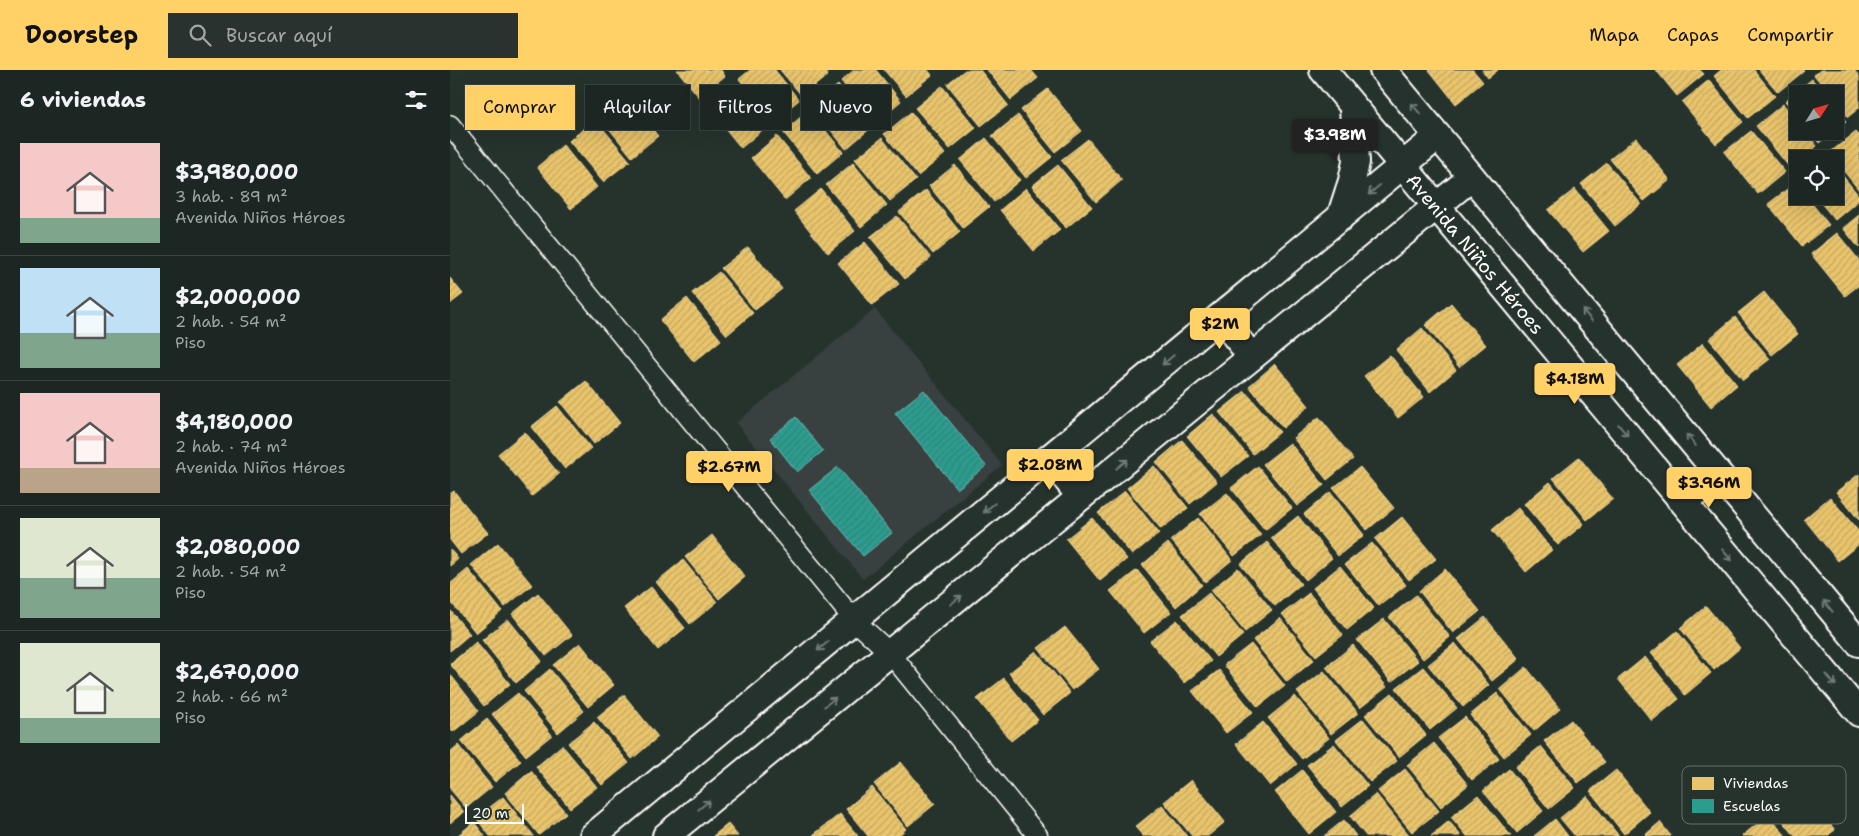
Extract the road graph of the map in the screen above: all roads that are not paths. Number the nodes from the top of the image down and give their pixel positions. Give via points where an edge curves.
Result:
1 (1323, 70) edge
2 (1383, 70) edge
3 (1353, 106) junction
4 (450, 125) edge
5 (1438, 136) junction
6 (1402, 166) junction
7 (1472, 177) junction
8 (1436, 207) junction
9 (1340, 218) junction
10 (1220, 317) junction
11 (1252, 357) junction
12 (1049, 458) junction
13 (1726, 482) junction
14 (1082, 497) junction
15 (1679, 498) junction
16 (854, 620) junction
17 (1859, 643) edge
18 (890, 653) junction
19 (1859, 714) edge
20 (593, 836) edge
21 (666, 836) edge
22 (1038, 836) edge

1 - 3 street, Avenida Niños Héroes
5 -> 2 street
3 - 6 street, Avenida Niños Héroes
3 - 9 street via 1356,162
4 - 16 street
5 - 6 street
5 - 7 street
6 - 8 street, Avenida Niños Héroes
6 -> 9 street
7 - 8 street
13 -> 7 street
8 - 11 street
8 -> 15 street, Avenida Niños Héroes
9 - 10 street
10 - 11 street
10 -> 12 street
14 -> 11 street
12 - 14 street
12 -> 16 street
13 - 15 street
17 -> 13 street
18 -> 14 street
15 -> 19 street, Avenida Niños Héroes
16 - 18 street
16 -> 20 street
21 -> 18 street
18 - 22 street

